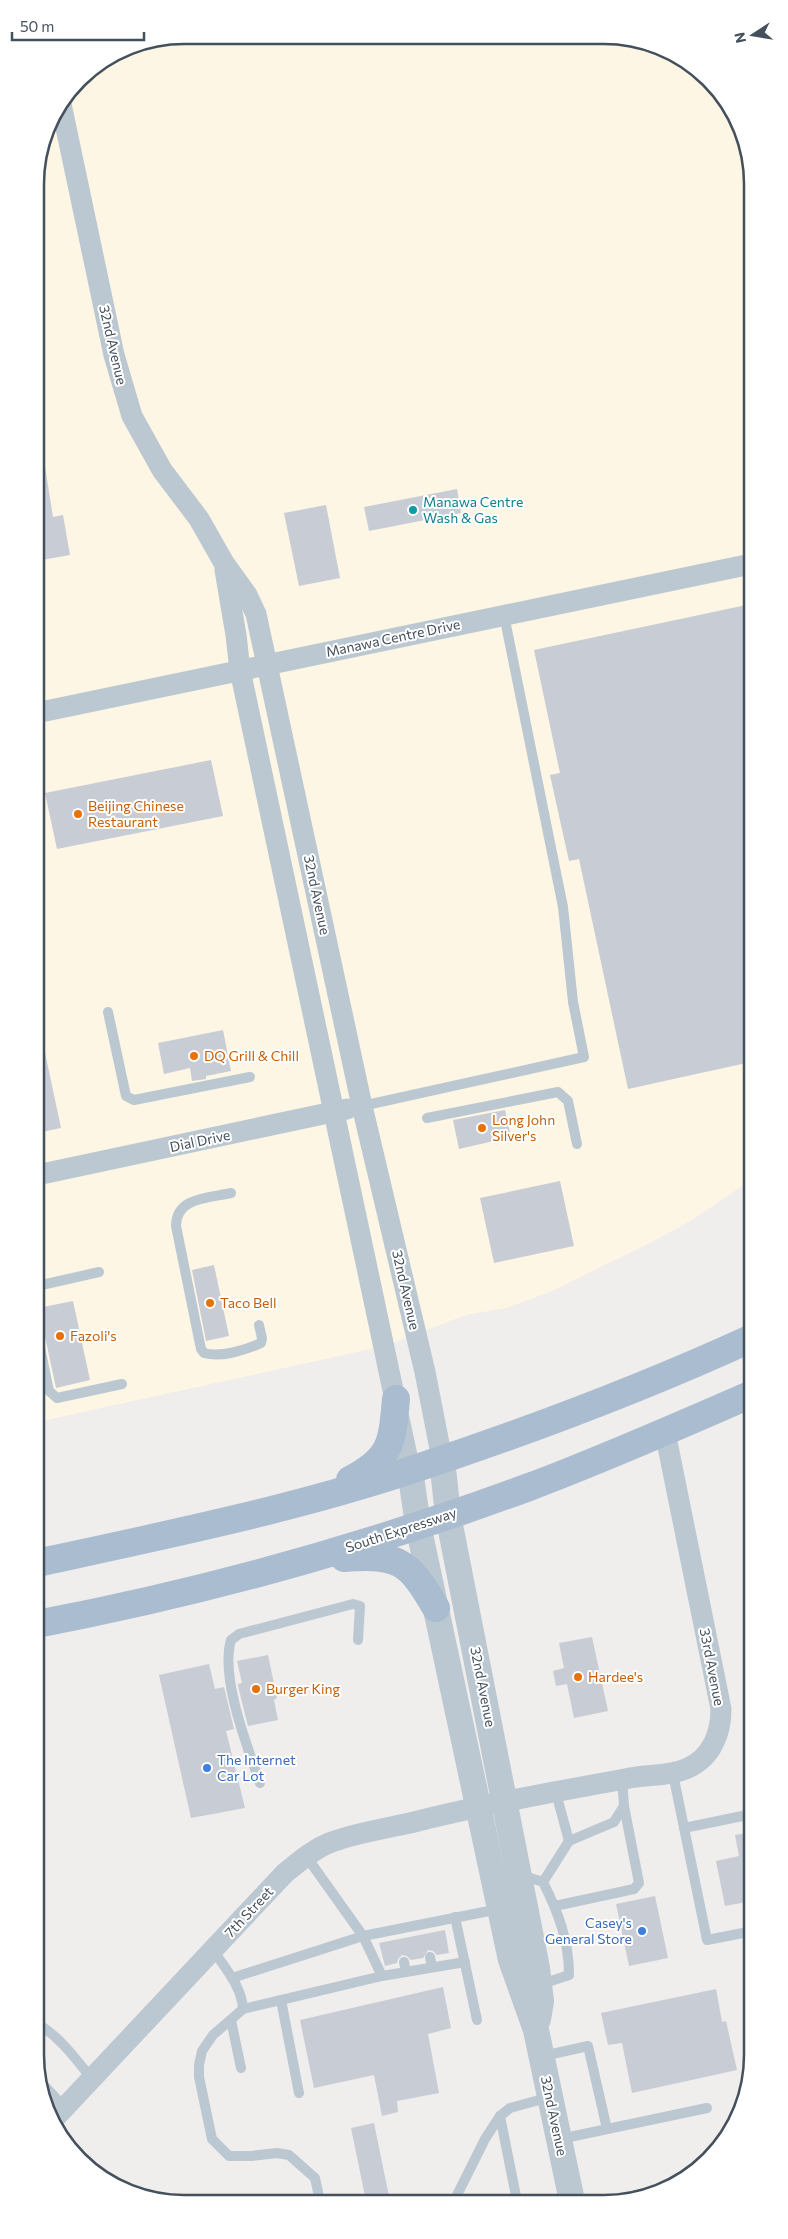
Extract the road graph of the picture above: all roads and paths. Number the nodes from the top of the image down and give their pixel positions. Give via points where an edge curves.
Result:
1 (64, 113) edge
2 (224, 563) junction
3 (744, 565) edge
4 (504, 615) junction
5 (267, 664) junction
6 (240, 670) junction
7 (44, 711) edge
8 (108, 1012) dead end
9 (250, 1077) dead end
10 (362, 1106) junction
11 (334, 1112) junction
12 (428, 1118) dead end
13 (577, 1144) dead end
14 (44, 1174) edge
15 (231, 1193) dead end
16 (99, 1272) dead end
17 (44, 1284) edge
18 (259, 1324) dead end
19 (744, 1341) edge
20 (44, 1367) edge
21 (122, 1384) dead end
22 (744, 1397) edge
23 (396, 1398) junction
24 (665, 1432) junction
25 (442, 1459) junction
26 (410, 1470) junction
27 (317, 1497) junction
28 (448, 1515) junction
29 (418, 1525) junction
30 (300, 1560) junction
31 (44, 1561) edge
32 (436, 1608) junction
33 (44, 1622) edge
34 (358, 1640) dead end
35 (673, 1774) junction
36 (622, 1779) junction
37 (260, 1783) dead end
38 (556, 1792) junction
39 (506, 1802) junction
40 (479, 1806) junction
41 (624, 1806) junction
42 (744, 1816) edge
43 (684, 1828) junction
44 (569, 1841) junction
45 (306, 1856) junction
46 (531, 1878) junction
47 (555, 1906) junction
48 (500, 1908) junction
49 (455, 1917) junction
50 (744, 1933) edge
51 (363, 1936) junction
52 (213, 1950) junction
53 (430, 1957) dead end
54 (465, 1962) junction
55 (432, 1967) junction
56 (382, 1976) junction
57 (232, 1978) junction
58 (531, 1989) junction
59 (281, 2000) junction
60 (243, 2009) junction
61 (231, 2020) junction
62 (478, 2020) dead end
63 (44, 2028) edge
64 (541, 2056) junction
65 (241, 2068) dead end
66 (92, 2079) junction
67 (299, 2094) dead end
68 (550, 2097) junction
69 (707, 2108) dead end
70 (58, 2114) edge
71 (500, 2116) junction
72 (607, 2129) junction
73 (559, 2139) junction
74 (319, 2195) edge
75 (457, 2195) edge
76 (517, 2195) edge
77 (571, 2195) edge

1 - 2 street, 32nd Avenue via 114,355 132,416 162,470 199,519
2 - 5 street, 32nd Avenue via 256,614
2 - 6 street, 32nd Avenue
3 - 4 street, Manawa Centre Drive
4 - 5 street, Manawa Centre Drive
4 - 10 lane via 563,907 573,1002 584,1057
5 - 6 street, Manawa Centre Drive
5 - 10 street, 32nd Avenue
6 - 7 street, Manawa Centre Drive
6 - 11 street, 32nd Avenue
8 - 9 lane via 126,1096 134,1100
10 - 11 street, Dial Drive
10 - 25 street, 32nd Avenue via 425,1372
11 - 14 street, Dial Drive
11 - 23 street, 32nd Avenue
12 - 13 lane via 558,1092 568,1101
15 - 18 lane via 190,1202 176,1215 201,1349 204,1353 216,1355 253,1347 261,1343
16 - 17 lane
19 - 25 main road via 637,1388
20 - 21 lane via 49,1391 57,1398
22 - 24 main road, South Expressway
23 - 26 street, 32nd Avenue
23 - 27 main road via 392,1433 381,1459 370,1469
24 - 28 main road, South Expressway via 529,1487
24 - 35 street, 33rd Avenue via 721,1709 718,1736 709,1751 690,1768
25 - 26 main road
25 - 28 street, 32nd Avenue
26 - 27 main road
26 - 29 street, 32nd Avenue
27 - 31 main road
28 - 29 main road, South Expressway
28 - 39 street, 32nd Avenue
29 - 30 main road, South Expressway
29 - 32 street, 32nd Avenue
30 - 32 main road via 362,1556 392,1559 421,1582
30 - 33 main road, South Expressway via 213,1585
32 - 40 street, 32nd Avenue
34 - 37 lane via 360,1606 353,1604 239,1634 231,1640 228,1669 242,1730
35 - 36 street, 33rd Avenue
35 - 43 lane
36 - 38 street, 33rd Avenue
36 - 41 lane
38 - 39 street, 33rd Avenue
38 - 44 lane
39 - 40 street, 7th Street
39 - 46 street, 32nd Avenue
40 - 45 street, 7th Street via 329,1843
40 - 48 street, 32nd Avenue
41 - 44 lane via 614,1822
41 - 47 lane via 639,1883 634,1889
42 - 43 lane
43 - 50 lane via 708,1940
44 - 46 lane
45 - 51 lane
45 - 52 street, 7th Street via 285,1873
46 - 47 lane
46 - 58 street, 32nd Avenue
47 - 58 lane via 569,1956 569,1975
48 - 49 lane
48 - 58 street, 32nd Avenue via 511,1960
49 - 51 lane via 424,1929
49 - 54 lane
51 - 56 lane
51 - 57 lane
52 - 57 lane
52 - 66 street, 7th Street
53 - 55 lane
54 - 55 lane
54 - 62 lane
55 - 56 lane via 405,1967
56 - 59 lane
57 - 60 lane via 243,2000
58 - 64 street, 32nd Avenue via 541,2000 536,2030
59 - 60 lane
59 - 67 lane
60 - 61 lane
61 - 65 lane
61 - 74 lane via 213,2035 202,2051 198,2065 212,2139 229,2156 290,2155 315,2178
63 - 66 lane
64 - 68 street, 32nd Avenue
64 - 72 lane via 588,2046
66 - 70 street, 7th Street
68 - 71 lane via 510,2108
68 - 73 street, 32nd Avenue
69 - 72 lane
71 - 75 lane
71 - 76 lane
72 - 73 lane
73 - 77 street, 32nd Avenue

